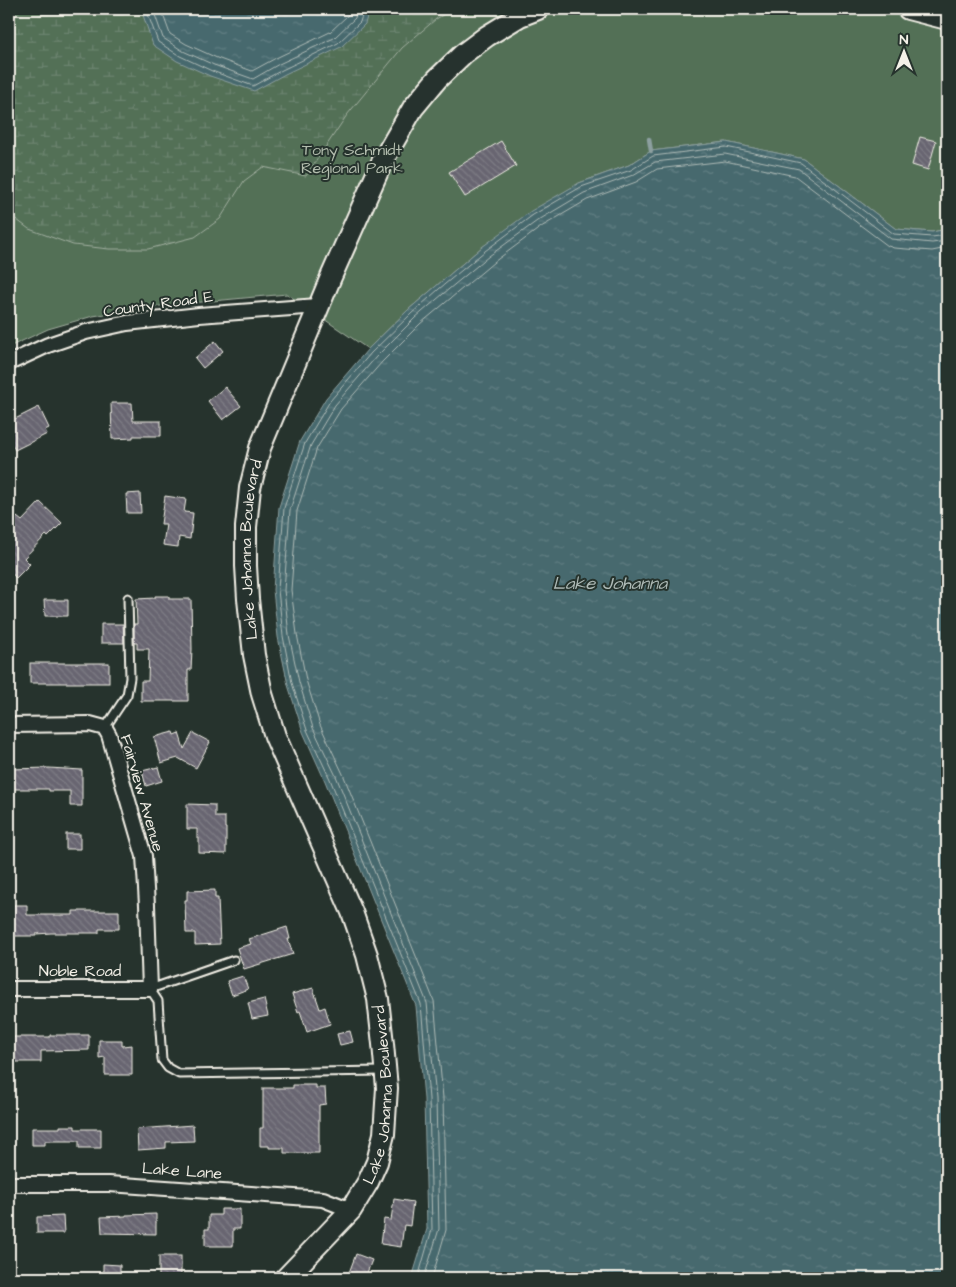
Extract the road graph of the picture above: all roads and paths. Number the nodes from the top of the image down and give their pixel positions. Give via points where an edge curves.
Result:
1 (538, 9) edge
2 (908, 9) edge
3 (947, 19) edge
4 (318, 306) junction
5 (9, 363) edge
6 (128, 598) dead end
7 (9, 725) edge
8 (104, 728) junction
9 (234, 960) dead end
10 (9, 989) edge
11 (150, 989) junction
12 (386, 1071) junction
13 (9, 1184) edge
14 (351, 1210) junction
15 (286, 1278) edge

1 - 4 street, Lake Johanna Boulevard via 520,16 463,54 436,78 421,97 384,160
2 - 3 street
4 - 5 street, County Road E via 127,323 86,332
4 - 12 street, Lake Johanna Boulevard via 260,448 250,488 246,566 250,618 262,694 275,736 352,912 367,955 378,999
6 - 8 lane via 130,678 127,695
7 - 8 street via 90,724
8 - 11 street, Fairview Avenue via 144,856
9 - 11 lane
10 - 11 street, Noble Road
11 - 12 lane via 158,1001 162,1060 179,1074
12 - 14 street, Lake Johanna Boulevard via 384,1134 374,1169
13 - 14 street, Lake Lane via 109,1184 323,1199
14 - 15 street, Lake Johanna Boulevard

